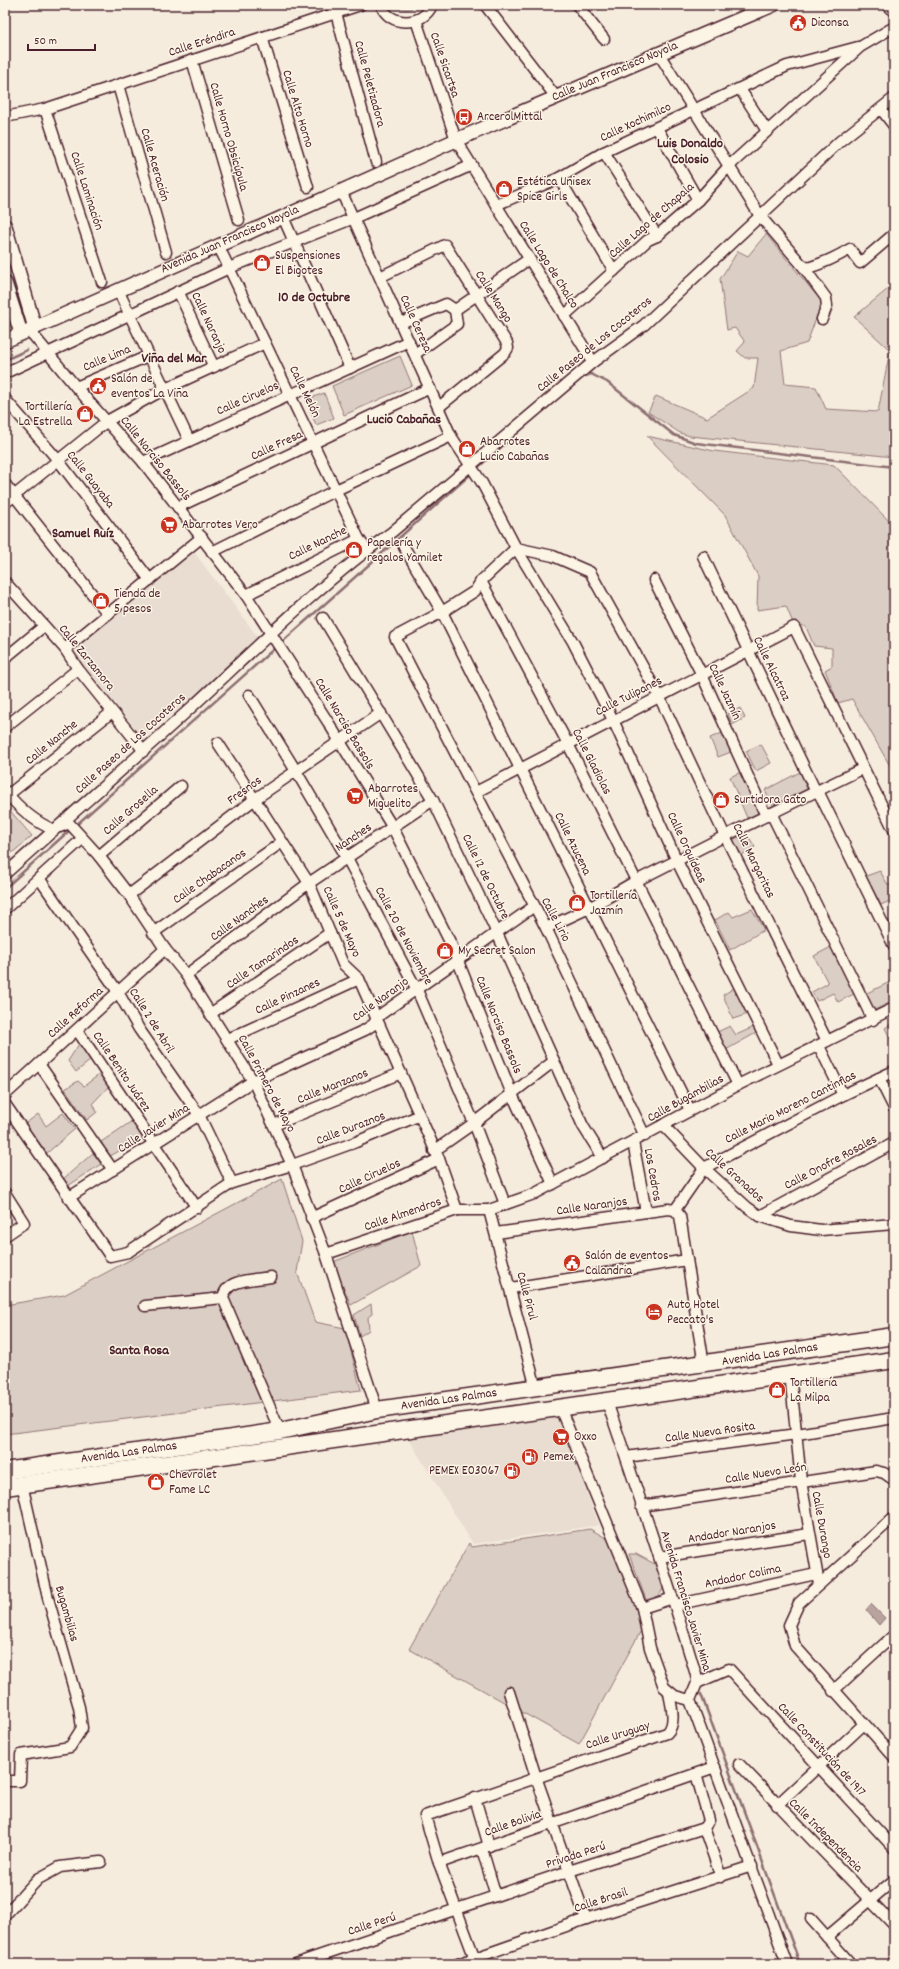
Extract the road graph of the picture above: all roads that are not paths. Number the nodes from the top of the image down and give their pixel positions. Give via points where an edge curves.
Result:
1 (360, 5) edge
2 (380, 5) edge
3 (432, 5) edge
4 (485, 5) edge
5 (577, 5) edge
6 (773, 5) edge
7 (336, 13) junction
8 (416, 20) junction
9 (894, 27) edge
10 (262, 38) junction
11 (604, 39) dead end
12 (860, 47) junction
13 (659, 54) junction
14 (192, 60) junction
15 (118, 85) junction
16 (740, 89) junction
17 (556, 97) junction
18 (894, 98) edge
19 (45, 109) junction
20 (881, 109) junction
21 (694, 110) junction
22 (5, 117) edge
23 (894, 126) edge
24 (656, 128) junction
25 (767, 131) junction
26 (456, 140) junction
27 (604, 152) junction
28 (376, 162) dead end
29 (472, 165) junction
30 (729, 166) junction
31 (559, 178) junction
32 (308, 187) dead end
33 (341, 191) junction
34 (698, 200) junction
35 (496, 205) junction
36 (760, 216) junction
37 (283, 217) junction
38 (354, 218) junction
39 (239, 220) dead end
40 (5, 226) edge
41 (894, 234) edge
42 (658, 236) junction
43 (293, 242) junction
44 (218, 245) junction
45 (166, 252) dead end
46 (529, 259) junction
47 (802, 264) junction
48 (229, 268) junction
49 (614, 271) junction
50 (380, 277) junction
51 (102, 282) dead end
52 (5, 283) edge
53 (118, 290) junction
54 (178, 291) junction
55 (477, 295) junction
56 (455, 310) junction
57 (129, 314) junction
58 (564, 316) junction
59 (822, 319) dead end
60 (401, 323) junction
61 (28, 330) junction
62 (5, 341) edge
63 (409, 342) junction
64 (265, 343) junction
65 (47, 352) junction
66 (415, 354) junction
67 (148, 356) junction
68 (593, 362) junction
69 (214, 367) junction
70 (350, 368) junction
71 (5, 372) edge
72 (76, 386) junction
73 (430, 388) junction
74 (163, 390) junction
75 (290, 394) junction
76 (5, 400) edge
77 (438, 407) junction
78 (107, 421) junction
79 (451, 436) junction
80 (188, 440) junction
81 (314, 444) junction
82 (58, 460) junction
83 (142, 462) junction
84 (473, 469) junction
85 (5, 484) edge
86 (336, 490) junction
87 (14, 495) junction
88 (5, 503) edge
89 (178, 507) junction
90 (202, 537) junction
91 (359, 539) junction
92 (404, 546) dead end
93 (516, 548) junction
94 (367, 550) junction
95 (212, 552) junction
96 (703, 556) dead end
97 (150, 580) junction
98 (654, 580) dead end
99 (481, 581) junction
100 (6, 585) edge
101 (246, 595) junction
102 (442, 612) junction
103 (108, 614) junction
104 (323, 618) dead end
105 (44, 626) junction
106 (274, 635) junction
107 (65, 649) junction
108 (748, 652) junction
109 (5, 658) edge
110 (78, 669) junction
111 (702, 675) junction
112 (249, 695) dead end
113 (659, 696) junction
114 (112, 712) junction
115 (381, 713) junction
116 (613, 720) junction
117 (5, 727) edge
118 (339, 742) junction
119 (218, 743) dead end
120 (568, 744) junction
121 (144, 751) junction
122 (862, 769) junction
123 (521, 770) junction
124 (296, 771) junction
125 (181, 786) dead end
126 (7, 792) edge
127 (476, 792) junction
128 (817, 792) junction
129 (255, 799) junction
130 (433, 800) junction
131 (768, 815) junction
132 (393, 828) junction
133 (54, 830) junction
134 (894, 830) edge
135 (79, 835) junction
136 (725, 836) junction
137 (282, 842) junction
138 (99, 856) junction
139 (347, 858) junction
140 (677, 861) junction
141 (5, 874) edge
142 (39, 878) junction
143 (636, 881) junction
144 (310, 883) junction
145 (129, 896) junction
146 (533, 907) junction
147 (589, 908) junction
148 (5, 909) edge
149 (546, 928) junction
150 (153, 933) junction
151 (330, 933) junction
152 (497, 933) junction
153 (894, 946) edge
154 (165, 949) junction
155 (457, 959) junction
156 (186, 975) junction
157 (358, 979) junction
158 (417, 990) junction
159 (118, 992) junction
160 (894, 1008) edge
161 (210, 1014) junction
162 (377, 1017) junction
163 (873, 1020) junction
164 (77, 1030) junction
165 (228, 1039) junction
166 (823, 1044) junction
167 (554, 1061) junction
168 (38, 1064) junction
169 (778, 1064) junction
170 (894, 1071) edge
171 (401, 1073) junction
172 (879, 1078) junction
173 (253, 1081) junction
174 (738, 1085) junction
175 (512, 1094) junction
176 (5, 1095) edge
177 (843, 1095) junction
178 (5, 1104) edge
179 (894, 1108) edge
180 (690, 1110) junction
181 (199, 1116) junction
182 (418, 1116) junction
183 (474, 1123) junction
184 (274, 1125) junction
185 (663, 1125) junction
186 (645, 1136) junction
187 (633, 1142) junction
188 (894, 1143) edge
189 (154, 1144) junction
190 (436, 1155) junction
191 (603, 1158) junction
192 (292, 1165) junction
193 (704, 1168) junction
194 (113, 1170) junction
195 (232, 1183) junction
196 (553, 1184) junction
197 (5, 1193) edge
198 (68, 1198) junction
199 (505, 1204) junction
200 (197, 1208) junction
201 (457, 1210) junction
202 (489, 1210) junction
203 (675, 1210) junction
204 (646, 1212) junction
205 (760, 1216) junction
206 (311, 1218) junction
207 (894, 1224) edge
208 (496, 1233) junction
209 (5, 1236) edge
210 (326, 1254) junction
211 (687, 1260) junction
212 (271, 1277) dead end
213 (511, 1288) junction
214 (223, 1298) junction
215 (144, 1306) dead end
216 (894, 1336) edge
217 (894, 1360) edge
218 (704, 1365) junction
219 (790, 1373) junction
220 (536, 1388) junction
221 (607, 1402) junction
222 (560, 1408) junction
223 (377, 1410) junction
224 (894, 1418) edge
225 (280, 1431) junction
226 (797, 1434) junction
227 (626, 1457) junction
228 (5, 1471) edge
229 (894, 1480) edge
230 (801, 1481) junction
231 (22, 1484) junction
232 (5, 1487) edge
233 (641, 1506) junction
234 (894, 1517) edge
235 (809, 1534) junction
236 (660, 1557) junction
237 (816, 1574) junction
238 (819, 1584) junction
239 (674, 1602) junction
240 (642, 1608) junction
241 (894, 1635) edge
242 (697, 1683) junction
243 (833, 1691) junction
244 (509, 1692) dead end
245 (669, 1692) junction
246 (690, 1700) junction
247 (864, 1724) junction
248 (894, 1757) edge
249 (739, 1764) dead end
250 (819, 1766) junction
251 (715, 1767) junction
252 (696, 1774) junction
253 (536, 1777) junction
254 (5, 1781) edge
255 (475, 1798) junction
256 (777, 1805) junction
257 (553, 1824) junction
258 (704, 1828) junction
259 (485, 1847) junction
260 (894, 1848) edge
261 (101, 1862) dead end
262 (439, 1864) junction
263 (752, 1866) junction
264 (569, 1871) junction
265 (721, 1877) junction
266 (894, 1880) edge
267 (496, 1896) junction
268 (870, 1900) junction
269 (457, 1910) junction
270 (5, 1915) edge
271 (586, 1919) junction
272 (811, 1919) dead end
273 (894, 1925) edge
274 (827, 1937) junction
275 (316, 1961) edge
276 (476, 1961) edge
277 (295, 1964) edge
278 (458, 1964) edge
279 (787, 1964) edge
280 (851, 1964) edge

1 - 7 street, Calle Eréndira
2 - 8 street via 388,16 397,20
3 - 8 street via 424,16
4 - 17 street
5 - 11 street
6 - 13 street, Calle Juan Francisco Noyola
7 - 10 street, Calle Eréndira
7 - 28 street, Calle Peletizadora
8 - 26 street, Calle Sicartsa
9 - 12 street
10 - 14 street, Calle Eréndira
10 - 32 street, Calle Alto Horno
12 - 16 street, Calle Xochimilco via 787,66
12 - 25 street, Calle Lago de Chapala
13 - 17 street, Calle Juan Francisco Noyola
13 - 21 street
14 - 15 street, Calle Eréndira
14 - 39 street, Calle Horno Obsicúpula
15 - 19 street, Calle Eréndira
15 - 45 street, Calle Aceración
16 - 21 street, Calle Xochimilco
16 - 25 street
17 - 26 street, Calle Juan Francisco Noyola
18 - 20 street, Calle Paseo de Los Cocoteros
19 - 22 street, Calle Eréndira
19 - 51 street, Calle Laminación
20 - 23 street
20 - 36 street, Calle Paseo de Los Cocoteros via 840,141
21 - 24 street, Calle Xochimilco
21 - 30 street
24 - 27 street, Calle Xochimilco
24 - 34 street
25 - 30 street, Calle Lago de Chapala
26 - 29 street, Calle Lago de Chalco
26 - 33 street, Avenida Juan Francisco Noyola
27 - 31 street, Calle Xochimilco
27 - 42 street
29 - 35 street, Calle Lago de Chalco
29 - 38 street
30 - 34 street, Calle Lago de Chapala
30 - 36 street
31 - 35 street, Calle Xochimilco
31 - 49 street
33 - 37 street, Avenida Juan Francisco Noyola
33 - 38 street, Calle Cereza
34 - 42 street, Calle Lago de Chapala
35 - 46 street, Calle Lago de Chalco
36 - 47 street
36 - 68 street, Calle Paseo de Los Cocoteros via 644,325
37 - 43 street
37 - 44 street, Avenida Juan Francisco Noyola
38 - 43 street
38 - 50 street, Calle Cereza
40 - 61 street
41 - 47 street via 860,263 850,249 822,264 808,268
42 - 49 street, Calle Lago de Chapala via 648,240
43 - 48 street
43 - 70 street
44 - 48 street, Calle Melón
44 - 53 street, Avenida Juan Francisco Noyola
46 - 55 street
46 - 58 street, Calle Lago de Chalco
47 - 59 street via 826,298 827,306
48 - 54 street
48 - 64 street, Calle Melón
49 - 58 street, Calle Lago de Chapala
50 - 55 street, Calle Mango via 445,245
50 - 60 street, Calle Cereza
52 - 61 street
53 - 57 street
53 - 61 street, Avenida Juan Francisco Noyola
54 - 57 street
54 - 69 street, Calle Naranjo
55 - 56 street
55 - 77 street, Calle Mango via 508,348
56 - 60 street via 446,304
56 - 66 street via 457,324
57 - 65 street
57 - 67 street
58 - 68 street, Calle Lago de Chalco
60 - 63 street, Calle Cereza
61 - 62 street, Avenida Juan Francisco Noyola
61 - 65 street, Calle Narciso Bassols
63 - 66 street, Calle Cereza
63 - 70 street, Calle Ciruelos
64 - 69 street
64 - 75 street, Calle Melón
65 - 71 street
65 - 72 street, Calle Narciso Bassols
66 - 73 street, Calle Cereza
67 - 72 street, Calle Lima
67 - 74 street
68 - 84 street, Calle Paseo de Los Cocoteros
69 - 74 street
70 - 75 street, Calle Ciruelos
72 - 78 street, Calle Narciso Bassols
73 - 77 street, Calle Cereza
73 - 81 street, Calle Fresa
74 - 78 street
74 - 80 street
75 - 80 street, Calle Ciruelos
75 - 81 street, Calle Melón
76 - 82 street, Calle Guayaba
77 - 79 street, Calle Cereza
78 - 82 street
78 - 83 street, Calle Narciso Bassols
79 - 84 street, Calle Cereza
79 - 86 street
80 - 83 street, Calle Ciruelos
81 - 86 street, Calle Melón
81 - 89 street, Calle Fresa
82 - 87 street
82 - 97 street, Calle Guayaba
83 - 89 street, Calle Narciso Bassols
84 - 93 street
84 - 94 street, Calle Paseo de Los Cocoteros
85 - 87 street
86 - 91 street, Calle Melón
86 - 95 street
87 - 88 street
87 - 103 street
89 - 90 street, Calle Narciso Bassols
90 - 95 street, Calle Narciso Bassols
90 - 97 street
91 - 94 street, Calle Melón
91 - 101 street, Calle Nanche
92 - 102 street, Calle Azucena
93 - 99 street
93 - 113 street, Calle Margaritas via 552,556 590,572
93 - 116 street, Calle Orquídeas via 573,642
94 - 106 street
95 - 101 street, Calle Narciso Bassols
96 - 108 street, Calle Alcatraz
97 - 103 street
98 - 111 street, Calle Jazmín
99 - 102 street via 475,590
99 - 120 street, Calle Gladiolas
100 - 105 street, Calle Zarzamora
101 - 106 street, Calle Narciso Bassols
102 - 123 street, Calle Azucena
102 - 127 street, Calle Lirio via 395,637
103 - 107 street
104 - 115 street, Calle 12 de Octubre
105 - 107 street, Calle Zarzamora
105 - 109 street
106 - 118 street, Calle Narciso Bassols
106 - 121 street, Calle Paseo de Los Cocoteros
107 - 110 street, Calle Zarzamora
108 - 111 street, Calle Tulipanes
108 - 122 street, Calle Tulipanes via 794,627
108 - 128 street, Calle Alcatraz
110 - 114 street, Calle Zarzamora
110 - 117 street
111 - 113 street, Calle Tulipanes
111 - 131 street, Calle Jazmín
112 - 124 street, Calle 20 de Noviembre
113 - 116 street, Calle Tulipanes
113 - 136 street, Calle Margaritas
114 - 121 street, Calle Zarzamora
114 - 126 street, Calle Nanche
115 - 118 street, Fresnos
115 - 130 street, Calle 12 de Octubre
116 - 120 street, Calle Tulipanes
116 - 140 street, Calle Orquídeas
118 - 124 street, Fresnos
118 - 132 street, Calle Narciso Bassols
119 - 129 street, Calle 5 de Mayo
120 - 123 street, Calle Tulipanes
120 - 143 street, Calle Gladiolas
121 - 133 street, Calle Paseo de Los Cocoteros
122 - 128 street
122 - 134 street
123 - 127 street, Calle Tulipanes
123 - 147 street, Calle Azucena
124 - 129 street, Fresnos
124 - 139 street, Calle 20 de Noviembre
125 - 138 street, Calle Grosella
126 - 133 street via 22,810 32,815 40,824
127 - 146 street, Calle Lirio
128 - 131 street
128 - 153 street, Calle Alcatraz
129 - 137 street, Calle 5 de Mayo
129 - 145 street, Fresnos
130 - 132 street, Nanches
130 - 152 street, Calle 12 de Octubre
131 - 136 street
131 - 163 street, Calle Jazmín
132 - 139 street, Nanches
132 - 155 street, Calle Narciso Bassols
133 - 135 street, Calle Primero de Mayo via 69,823
133 - 141 street, Calle Paseo de Los Cocoteros
135 - 138 street, Calle Primero de Mayo
135 - 142 street
136 - 140 street
136 - 166 street, Calle Margaritas
137 - 144 street, Calle 5 de Mayo
137 - 150 street, Calle Chabacanos
138 - 145 street, Calle Primero de Mayo
139 - 144 street, Nanches
139 - 158 street, Calle 20 de Noviembre
140 - 143 street
140 - 169 street, Calle Orquídeas
142 - 148 street
142 - 159 street, Calle 2 de Abril
143 - 147 street
143 - 174 street, Calle Gladiolas
144 - 151 street, Calle 5 de Mayo
144 - 156 street, Calle Nanches
145 - 150 street, Calle Primero de Mayo
146 - 149 street, Calle Lirio
146 - 152 street, Calle Naranjo
147 - 149 street
147 - 180 street, Calle Azucena
149 - 186 street, Calle Lirio
150 - 154 street, Calle Primero de Mayo
151 - 157 street, Calle 5 de Mayo via 343,964
151 - 161 street, Calle Tamarindos
152 - 155 street, Calle Naranjo
152 - 167 street, Calle 12 de Octubre
154 - 156 street, Calle Primero de Mayo
154 - 159 street, Calle Reforma
155 - 158 street, Calle Naranjo
155 - 175 street, Calle Narciso Bassols
156 - 161 street, Calle Primero de Mayo
157 - 162 street, Calle 5 de Mayo
157 - 165 street, Calle Pinzanes
158 - 162 street, Calle Naranjo
158 - 183 street, Calle 20 de Noviembre
159 - 164 street, Calle Reforma
159 - 181 street, Calle 2 de Abril via 139,1028
160 - 163 street, Calle Bugambilias
161 - 165 street, Calle Primero de Mayo
162 - 171 street, Calle 5 de Mayo
162 - 173 street, Calle Naranjo via 374,1024 365,1030
163 - 166 street, Calle Bugambilias
164 - 168 street, Calle Reforma
164 - 189 street, Calle Benito Juárez
165 - 173 street, Calle Primero de Mayo
166 - 169 street, Calle Bugambilias
166 - 177 street, Calle Margaritas
167 - 175 street, Calle Ciruelos
167 - 191 street, Calle 12 de Octubre via 583,1126
168 - 176 street, Calle Reforma
168 - 194 street
169 - 174 street, Calle Bugambilias
170 - 172 street, Calle Mario Moreno Cantinflas
171 - 182 street, Calle 5 de Mayo
171 - 184 street, Calle Manzanos
172 - 177 street, Calle Mario Moreno Cantinflas
172 - 179 street
173 - 181 street, Calle Javier Mina
173 - 184 street, Calle Primero de Mayo
174 - 180 street, Calle Bugambilias
175 - 183 street, Calle Ciruelos
175 - 196 street, Calle Narciso Bassols
177 - 193 street, Calle Mario Moreno Cantinflas
178 - 198 street
180 - 185 street, Calle Bugambilias
181 - 189 street, Calle Javier Mina
181 - 195 street, Calle 2 de Abril
182 - 190 street, Calle 5 de Mayo
182 - 192 street, Calle Duraznos
183 - 190 street, Calle Ciruelos
183 - 199 street, Calle 20 de Noviembre
184 - 192 street, Calle Primero de Mayo
185 - 186 street, Calle Bugambilias
185 - 193 street, Calle Granados
186 - 187 street, Calle Bugambilias
187 - 191 street, Calle Bugambilias
187 - 204 street, Los Cedros
188 - 205 street, Calle Onofre Rosales
189 - 194 street, Calle Javier Mina
189 - 200 street, Calle Benito Juárez
190 - 201 street, Calle 5 de Mayo
190 - 206 street, Calle Ciruelos
191 - 196 street, Calle Bugambilias
192 - 195 street, Calle Duraznos
192 - 206 street, Calle Primero de Mayo
193 - 203 street, Calle Mario Moreno Cantinflas
193 - 205 street, Calle Granados
194 - 198 street, Calle Javier Mina
195 - 200 street, Calle Duraznos
196 - 199 street, Calle Bugambilias
197 - 209 street via 24,1223
198 - 200 street, Calle Duraznos via 110,1256 128,1252
199 - 202 street, Calle Bugambilias
201 - 202 street, Calle Almendros
201 - 210 street, Calle Almendros
202 - 208 street, Calle Pirul
203 - 204 street, Calle Naranjos
203 - 211 street via 680,1216
204 - 208 street, Calle Naranjos
205 - 207 street, Calle Granados via 791,1226 821,1230
206 - 210 street, Calle Primero de Mayo
208 - 213 street, Calle Pirul
210 - 223 street, Calle Primero de Mayo
211 - 213 street
211 - 218 street
212 - 214 street via 234,1283 224,1292
213 - 220 street, Calle Pirul
214 - 215 street
214 - 225 street
216 - 218 main road, Avenida Las Palmas
217 - 219 main road, Avenida Las Palmas
218 - 220 main road, Avenida Las Palmas
219 - 221 main road, Avenida Las Palmas
219 - 226 street, Calle Durango
220 - 223 main road, Avenida Las Palmas
221 - 222 main road, Avenida Las Palmas
221 - 227 street, Avenida Francisco Javier Mina
222 - 231 main road, Avenida Las Palmas
222 - 240 street, Calle Uruguay
223 - 225 main road, Avenida Las Palmas
224 - 226 street, Calle Nueva Rosita
225 - 228 main road, Avenida Las Palmas
226 - 227 street, Calle Nueva Rosita
226 - 230 street, Calle Durango
227 - 233 street, Avenida Francisco Javier Mina
229 - 230 street, Calle Nuevo León via 876,1471
230 - 233 street, Calle Nuevo León
230 - 235 street, Calle Durango
231 - 232 main road, Avenida Las Palmas
231 - 254 street, Bugambilias via 48,1598 79,1707 82,1728 70,1747 21,1755 20,1781
233 - 236 street, Avenida Francisco Javier Mina
234 - 238 street
235 - 236 street, Andador Naranjos
235 - 237 street, Calle Durango
236 - 239 street, Avenida Francisco Javier Mina
237 - 238 street, Calle Durango
237 - 239 street, Andador Colima
238 - 243 street via 799,1604 789,1625 795,1646
239 - 240 street, Andador Colima
239 - 242 street, Avenida Francisco Javier Mina
240 - 245 street, Calle Uruguay via 650,1648 664,1686
241 - 243 street
242 - 246 street, Avenida Francisco Javier Mina
242 - 250 street, Calle Constitución de 1917 via 729,1669
243 - 247 street
244 - 253 street
245 - 246 street
245 - 253 street, Calle Uruguay via 673,1720 672,1728 667,1733
246 - 251 street
247 - 248 street
247 - 250 street
249 - 256 street, Calle Independencia
250 - 256 street
250 - 260 street, Calle Constitución de 1917
251 - 252 street, Calle Bolivia
251 - 263 street
252 - 257 street, Calle Bolivia
252 - 258 street via 709,1820
253 - 255 street, Calle Uruguay
253 - 257 street
255 - 259 street
255 - 262 street, Calle Uruguay via 425,1816
256 - 268 street, Calle Independencia
257 - 259 street, Calle Bolivia
257 - 264 street
258 - 264 street, Privada Perú
258 - 265 street
259 - 262 street, Calle Bolivia
259 - 267 street
261 - 270 street via 60,1867 38,1879
262 - 269 street
263 - 265 street, Calle Brasil
263 - 279 street
264 - 267 street, Privada Perú
264 - 271 street
265 - 271 street, Calle Brasil
266 - 268 street
267 - 269 street, Privada Perú
268 - 273 street, Calle Independencia
268 - 274 street
269 - 275 street, Calle Perú
269 - 276 street
271 - 276 street, Calle Brasil
272 - 274 street
274 - 280 street
275 - 277 street, Calle Perú
276 - 278 street, Calle Brasil

